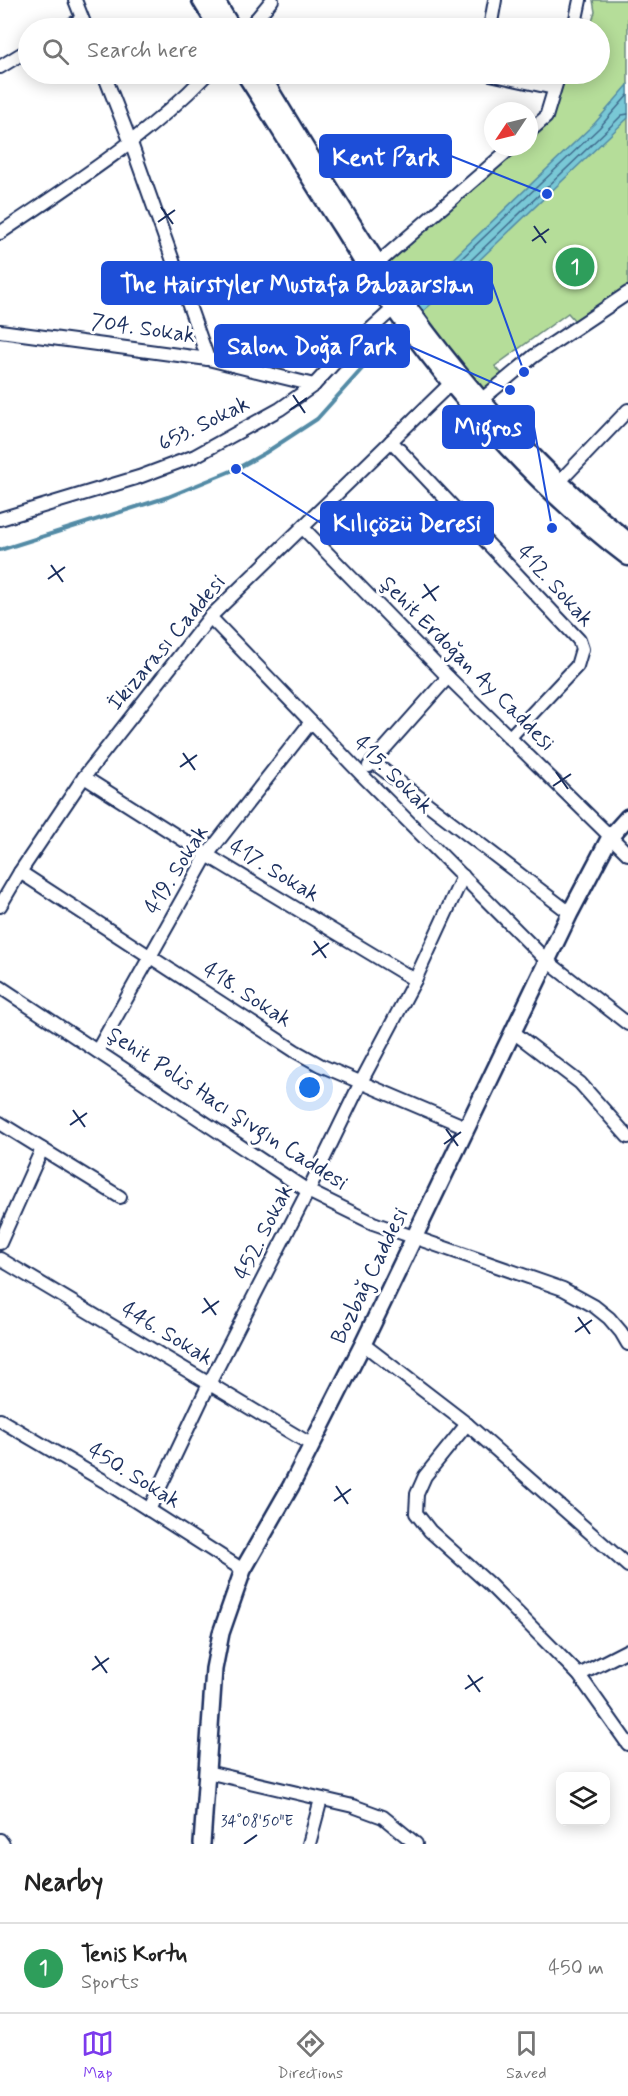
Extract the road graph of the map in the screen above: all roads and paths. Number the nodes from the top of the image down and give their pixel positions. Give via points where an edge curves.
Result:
1 (75, 0) edge
2 (201, 0) edge
3 (215, 0) edge
4 (272, 0) edge
5 (495, 0) edge
6 (580, 0) edge
7 (82, 18) edge
8 (212, 18) edge
9 (226, 18) edge
10 (257, 18) edge
11 (492, 18) edge
12 (576, 18) edge
13 (18, 56) edge
14 (0, 67) edge
15 (108, 84) edge
16 (197, 84) edge
17 (252, 84) edge
18 (266, 84) edge
19 (536, 84) edge
20 (555, 84) edge
21 (554, 88) junction
22 (538, 124) edge
23 (131, 143) junction
24 (502, 156) edge
25 (0, 233) edge
26 (373, 267) junction
27 (628, 292) edge
28 (394, 308) junction
29 (0, 332) edge
30 (208, 359) junction
31 (451, 383) junction
32 (314, 385) junction
33 (477, 403) junction
34 (628, 410) edge
35 (391, 441) junction
36 (560, 481) junction
37 (0, 519) edge
38 (303, 528) junction
39 (628, 541) edge
40 (628, 557) edge
41 (210, 617) junction
42 (448, 677) junction
43 (311, 722) junction
44 (509, 738) junction
45 (373, 762) junction
46 (362, 775) junction
47 (84, 777) junction
48 (628, 817) edge
49 (610, 837) junction
50 (628, 854) edge
51 (207, 855) junction
52 (20, 872) junction
53 (463, 876) junction
54 (0, 906) edge
55 (570, 913) junction
56 (148, 957) junction
57 (547, 961) junction
58 (414, 980) junction
59 (0, 987) edge
60 (628, 1024) edge
61 (512, 1031) junction
62 (97, 1051) junction
63 (361, 1082) junction
64 (0, 1123) edge
65 (466, 1127) junction
66 (628, 1137) edge
67 (42, 1149) junction
68 (308, 1191) junction
69 (120, 1197) dead end
70 (414, 1237) junction
71 (0, 1243) edge
72 (0, 1259) edge
73 (363, 1344) junction
74 (628, 1344) edge
75 (209, 1384) junction
76 (0, 1420) edge
77 (466, 1424) junction
78 (312, 1445) junction
79 (149, 1510) junction
80 (628, 1566) edge
81 (243, 1570) junction
82 (628, 1650) edge
83 (579, 1675) junction
84 (628, 1744) edge
85 (207, 1772) junction
86 (321, 1799) junction
87 (0, 1840) edge
88 (3, 1844) edge
89 (202, 1844) edge
90 (309, 1844) edge
91 (416, 1844) edge

1 - 7 street
2 - 8 main road
3 - 9 main road
4 - 10 street
5 - 11 street
6 - 12 street
13 - 14 street
15 - 23 street
16 - 23 street
17 - 26 main road
18 - 26 main road
19 - 21 street
20 - 21 street
21 - 22 street via 546,117
23 - 25 street
23 - 30 street
24 - 26 street
26 - 28 main road
26 - 33 main road
27 - 33 street via 534,356
28 - 31 main road
28 - 32 street, 653. Sokak
29 - 30 street, 704. Sokak
30 - 32 street, 704. Sokak
31 - 33 main road
31 - 35 street, İkizarası Caddesi
32 - 37 street, 653. Sokak via 280,410 195,456
33 - 36 main road
33 - 40 main road via 513,454
34 - 36 street
35 - 38 street, İkizarası Caddesi
35 - 44 street, 412. Sokak via 579,640 582,649 577,666
36 - 39 main road
38 - 41 street, İkizarası Caddesi
38 - 42 street, Şehit Erdoğan Ay Caddesi
41 - 43 street, 415. Sokak
41 - 47 street, İkizarası Caddesi
42 - 44 street, Şehit Erdoğan Ay Caddesi
42 - 45 street
43 - 46 street, 415. Sokak
43 - 51 street, 419. Sokak
44 - 49 street, Şehit Erdoğan Ay Caddesi
45 - 46 street
45 - 55 street
46 - 53 street, 415. Sokak
47 - 51 street, 417. Sokak
47 - 52 street, İkizarası Caddesi
48 - 49 street, Bozbağ Caddesi
49 - 50 street, Şehit Erdoğan Ay Caddesi
49 - 55 street, Bozbağ Caddesi
51 - 56 street, 419. Sokak
51 - 58 street, 417. Sokak
52 - 54 street, İkizarası Caddesi
52 - 56 street, 418. Sokak
53 - 57 street, 415. Sokak
53 - 58 street, 452. Sokak
55 - 57 street, Bozbağ Caddesi
56 - 62 street, 419. Sokak
56 - 63 street, 418. Sokak via 295,1051
57 - 60 street, 415. Sokak
57 - 61 street, Bozbağ Caddesi
58 - 63 street, 452. Sokak
59 - 62 street, Şehit Polis Hacı Şıvgın Caddesi
61 - 65 street, Bozbağ Caddesi
61 - 66 street via 580,1083
62 - 68 street, Şehit Polis Hacı Şıvgın Caddesi
63 - 65 street, 418. Sokak
63 - 68 street, 452. Sokak
64 - 67 street
65 - 70 street, Bozbağ Caddesi
67 - 69 street
67 - 71 street
68 - 70 street, Şehit Polis Hacı Şıvgın Caddesi via 373,1223
68 - 75 street, 452. Sokak
70 - 73 street, Bozbağ Caddesi
70 - 74 street, Şehit Polis Hacı Şıvgın Caddesi via 563,1289 609,1318
72 - 75 street, 446. Sokak
73 - 77 street
73 - 78 street, Bozbağ Caddesi
75 - 78 street, 446. Sokak
75 - 79 street, 452. Sokak
76 - 79 street, 450. Sokak
77 - 80 street
77 - 83 street via 425,1476 417,1494 416,1513
78 - 81 street, Bozbağ Caddesi
79 - 81 street, 450. Sokak
81 - 85 street, Bozbağ Caddesi via 217,1652
82 - 83 street
83 - 84 street
85 - 86 street
85 - 89 street, Bozbağ Caddesi
86 - 90 street
86 - 91 street via 383,1817
87 - 88 street

